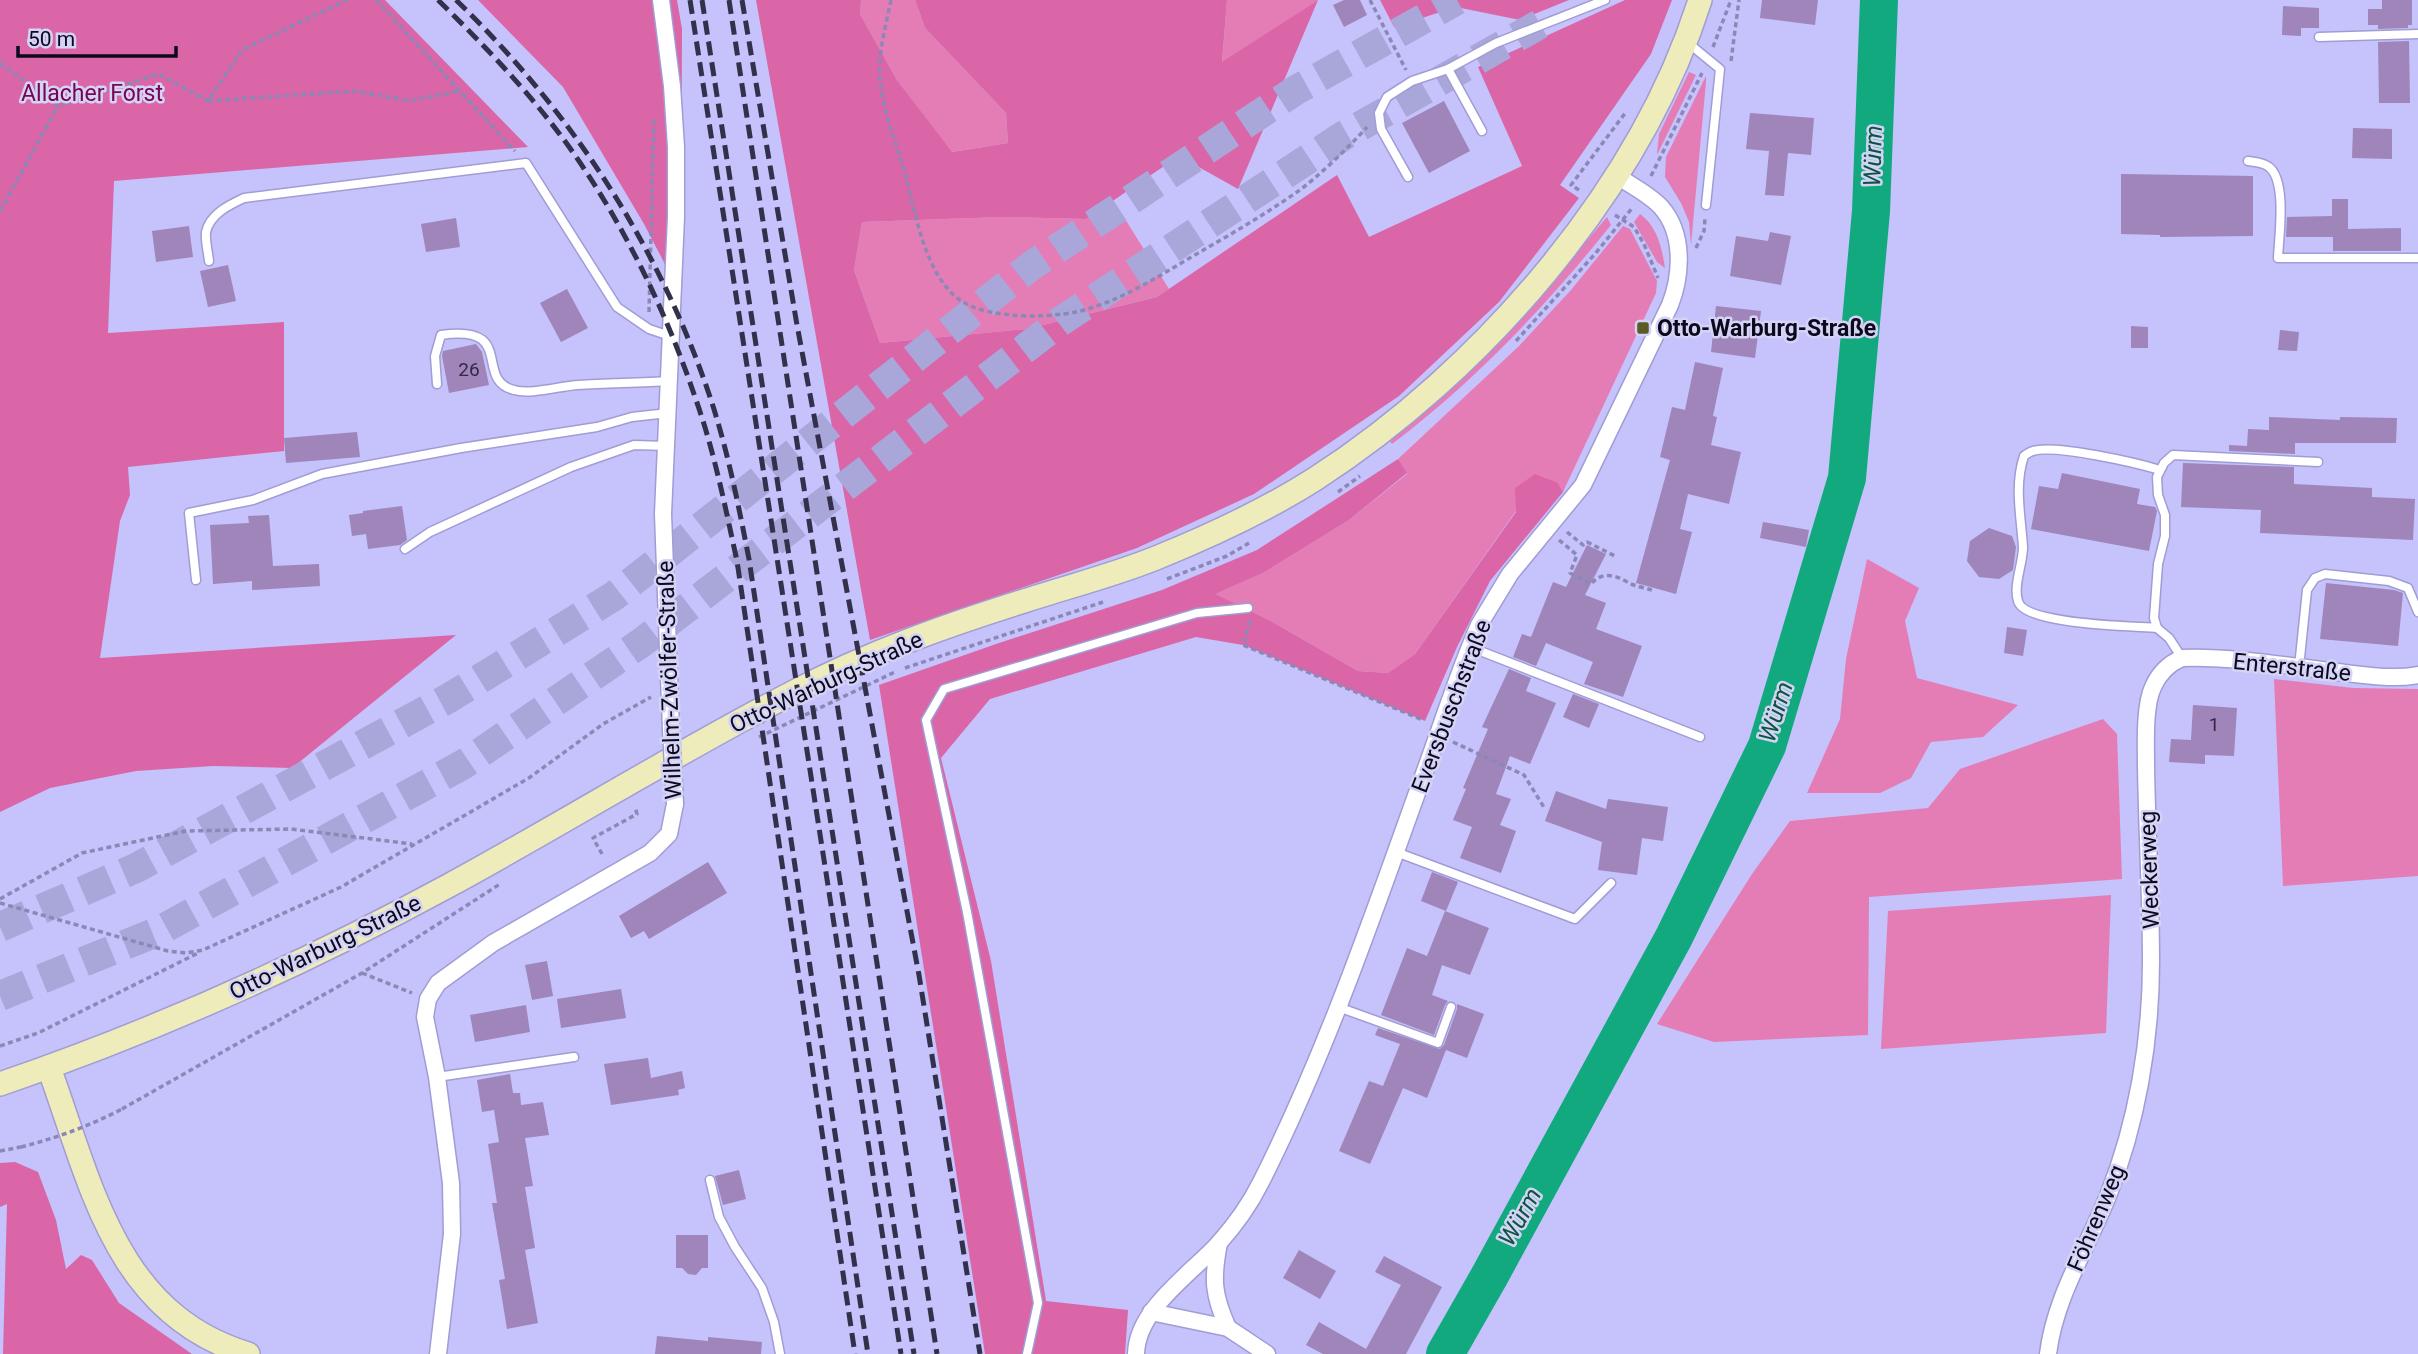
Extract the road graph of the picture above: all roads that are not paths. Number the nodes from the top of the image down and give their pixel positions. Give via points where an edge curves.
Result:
1 (661, 0) edge
2 (1605, 0) edge
3 (1700, 0) edge
4 (2418, 34) edge
5 (2319, 37) dead end
6 (1687, 42) junction
7 (1448, 69) junction
8 (1482, 131) dead end
9 (2248, 161) dead end
10 (1616, 175) junction
11 (1408, 177) dead end
12 (1706, 205) dead end
13 (2418, 258) edge
14 (209, 261) dead end
15 (670, 336) junction
16 (669, 381) junction
17 (437, 384) dead end
18 (668, 413) junction
19 (666, 446) junction
20 (2318, 462) dead end
21 (2160, 470) junction
22 (405, 549) dead end
23 (196, 580) dead end
24 (1248, 608) road end
25 (2418, 612) edge
26 (2157, 628) junction
27 (1470, 647) junction
28 (2175, 661) junction
29 (2299, 667) junction
30 (2418, 675) edge
31 (1700, 737) dead end
32 (1396, 852) junction
33 (1611, 883) dead end
34 (1338, 1007) junction
35 (1451, 1007) dead end
36 (574, 1057) dead end
37 (49, 1068) junction
38 (437, 1077) junction
39 (2139, 1081) joint
40 (0, 1084) edge
41 (710, 1180) dead end
42 (1219, 1243) junction
43 (1151, 1312) junction
44 (1227, 1328) junction
45 (248, 1354) edge
46 (438, 1354) edge
47 (780, 1354) edge
48 (1027, 1354) edge
49 (1136, 1354) edge
50 (1266, 1354) edge
51 (2048, 1354) edge

1 - 15 street, Wilhelm-Zwölfer-Straße via 676,147
2 - 7 lane via 1496,43
3 - 6 main road
4 - 5 lane
6 - 10 main road via 1650,121
6 - 12 lane via 1720,69
7 - 8 lane
7 - 11 lane via 1412,81 1387,97 1379,113 1381,128
9 - 13 lane via 2271,168 2277,180 2278,258
10 - 27 street, Eversbuschstraße via 1661,207 1670,222 1680,263 1675,292 1583,485 1510,574
10 - 37 main road, Otto-Warburg-Straße via 1564,249 1507,317 1384,430 1313,480 1247,517 1150,560 884,650 813,682 347,939 247,988
14 - 15 lane via 206,232 214,217 244,198 526,163 617,307 649,329
15 - 16 street, Wilhelm-Zwölfer-Straße
16 - 17 lane via 516,391 495,373 488,346 480,336 462,332 441,335 435,356
16 - 18 street, Wilhelm-Zwölfer-Straße
18 - 19 street, Wilhelm-Zwölfer-Straße
18 - 23 lane via 322,474 253,500 190,513
19 - 22 lane via 634,445 571,467 430,532
19 - 38 street, Wilhelm-Zwölfer-Straße, bridge via 663,514 675,804 669,834 650,853 493,943 438,983 428,999 425,1017
20 - 21 lane via 2173,455
21 - 26 lane via 2158,495 2165,515 2165,536 2158,564
21 - 26 lane via 2081,453 2032,451 2024,456 2018,492 2023,557 2019,605 2050,618
24 - 48 lane via 1197,613 944,689 926,720 967,912 1038,1303
25 - 29 lane via 2407,587 2325,574 2307,590
26 - 28 lane via 2168,638
27 - 31 lane
27 - 32 street, Eversbuschstraße
28 - 29 street, Enterstraße
28 - 39 street, Weckerweg via 2152,689 2146,741 2151,966
29 - 30 street, Enterstraße via 2364,675
32 - 33 lane via 1575,919
32 - 34 street, Eversbuschstraße
34 - 35 lane via 1438,1043
34 - 42 street, Eversbuschstraße via 1271,1162 1244,1212
36 - 38 lane
37 - 40 main road, Otto-Warburg-Straße
37 - 45 main road via 101,1212 128,1264 177,1319
38 - 46 street, Wilhelm-Zwölfer-Straße via 451,1183 452,1234
39 - 51 street, Föhrenweg via 2124,1152 2065,1291
41 - 47 lane via 719,1217 762,1288
42 - 43 street, Eversbuschstraße
42 - 44 street via 1213,1272 1217,1303
43 - 44 street
43 - 49 street, Eversbuschstraße via 1138,1336
44 - 50 street

